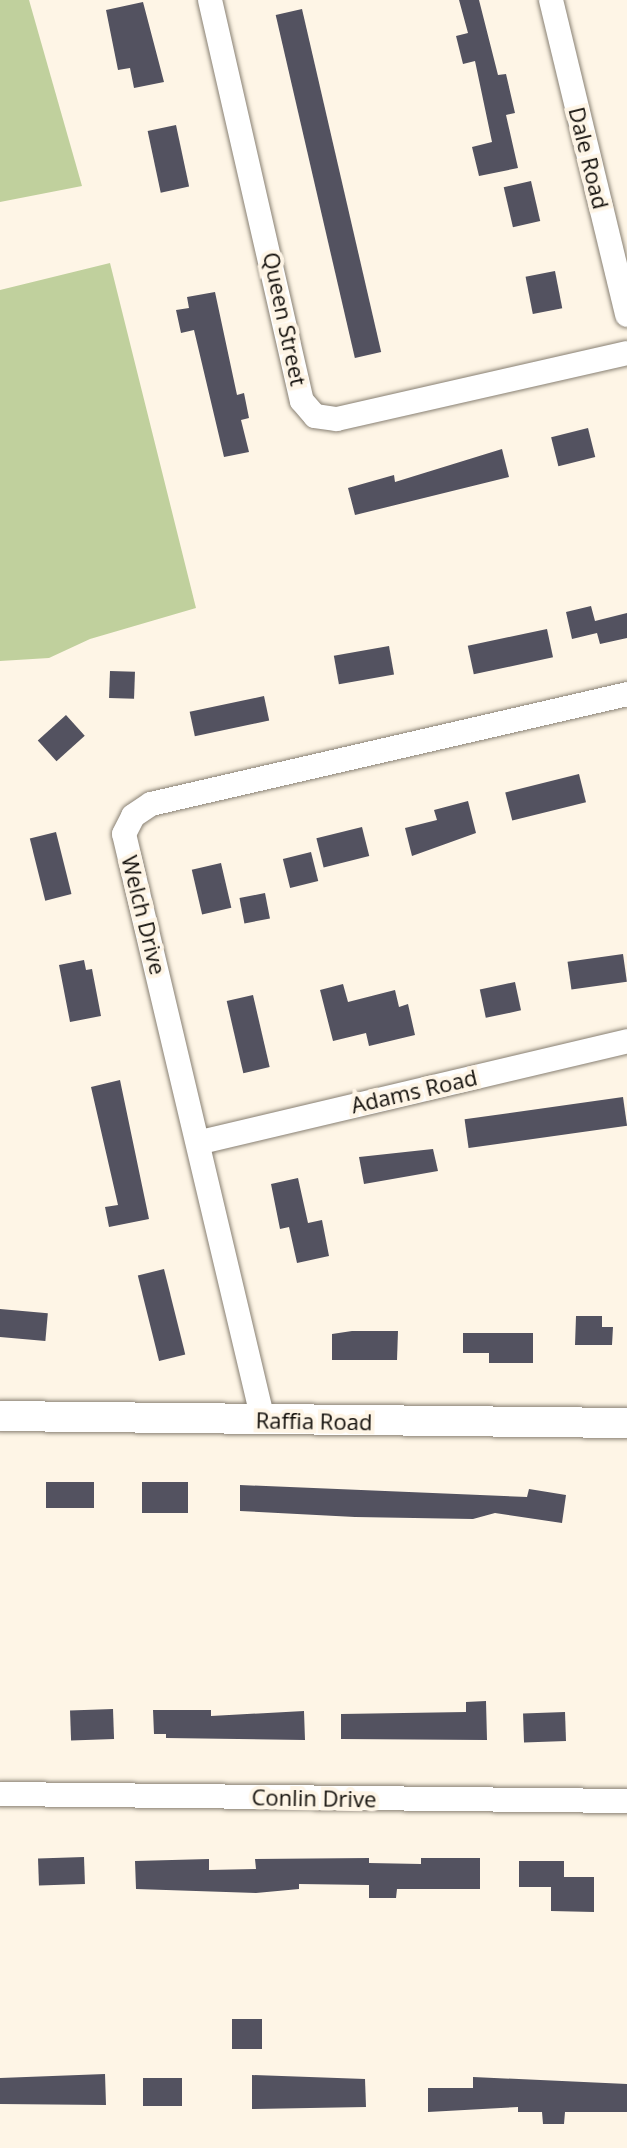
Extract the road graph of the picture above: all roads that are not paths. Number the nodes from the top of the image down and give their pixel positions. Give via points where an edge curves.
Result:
1 (210, 0) edge
2 (551, 0) edge
3 (627, 315) edge
4 (627, 353) edge
5 (627, 694) edge
6 (627, 1041) edge
7 (201, 1142) junction
8 (0, 1416) edge
9 (263, 1420) junction
10 (627, 1423) edge
11 (0, 1794) edge
12 (627, 1801) edge

1 - 4 street, Queen Street via 302,401 315,416 337,419
2 - 3 street, Dale Road
5 - 7 street, Welch Drive via 151,804 133,816 124,834
6 - 7 street, Adams Road
7 - 9 street, Welch Drive
8 - 9 main road, Raffia Road
9 - 10 main road, Raffia Road
11 - 12 street, Conlin Drive

